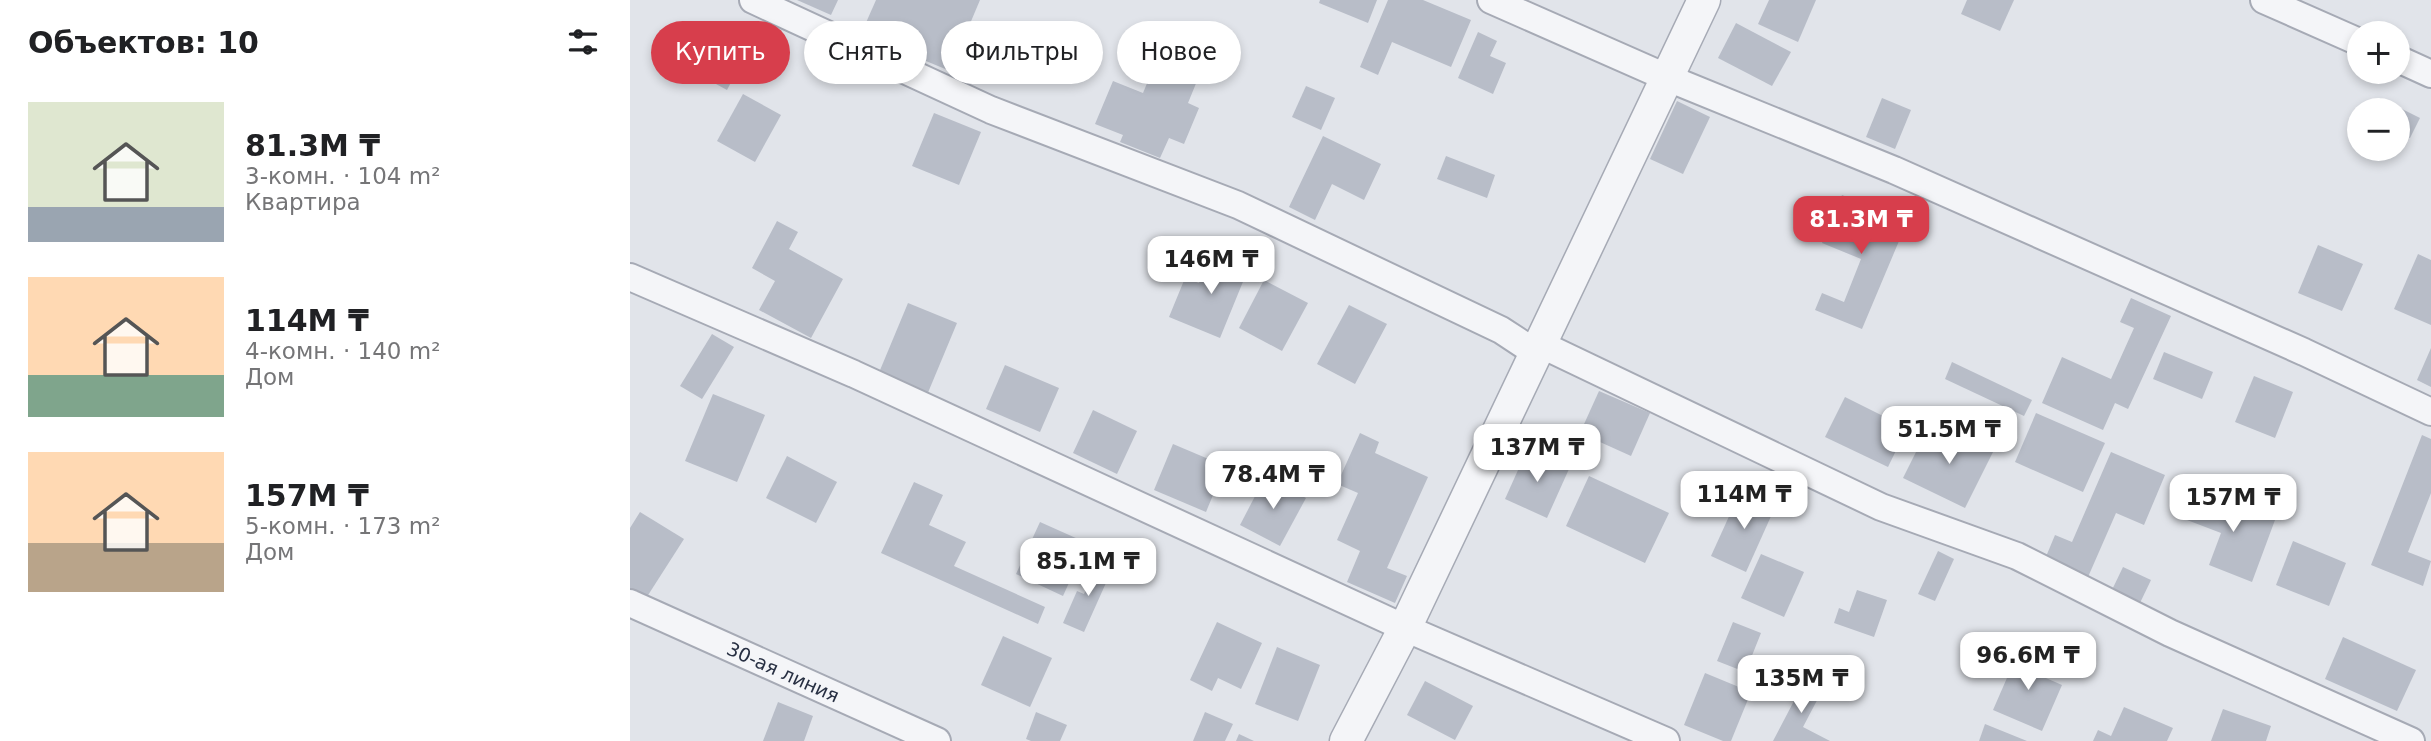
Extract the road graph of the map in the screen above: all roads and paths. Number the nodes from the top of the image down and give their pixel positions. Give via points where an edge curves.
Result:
1 (753, 0) edge
2 (1491, 0) edge
3 (1704, 0) edge
4 (2264, 0) edge
5 (2347, 37) edge
6 (2410, 65) edge
7 (2431, 74) edge
8 (1668, 78) junction
9 (630, 277) edge
10 (1538, 349) junction
11 (2431, 412) edge
12 (630, 604) edge
13 (1405, 628) junction
14 (937, 741) edge
15 (1346, 741) edge
16 (1666, 741) edge
17 (2411, 741) edge

1 - 10 street via 991,110 1238,205
2 - 8 street
3 - 8 street
4 - 5 street
6 - 7 street
8 - 10 street
8 - 11 street via 1894,170
9 - 13 street via 854,374
10 - 13 street
10 - 17 street via 1881,507 2017,556 2170,633
12 - 14 street, 30-ая линия
13 - 15 street
13 - 16 street

